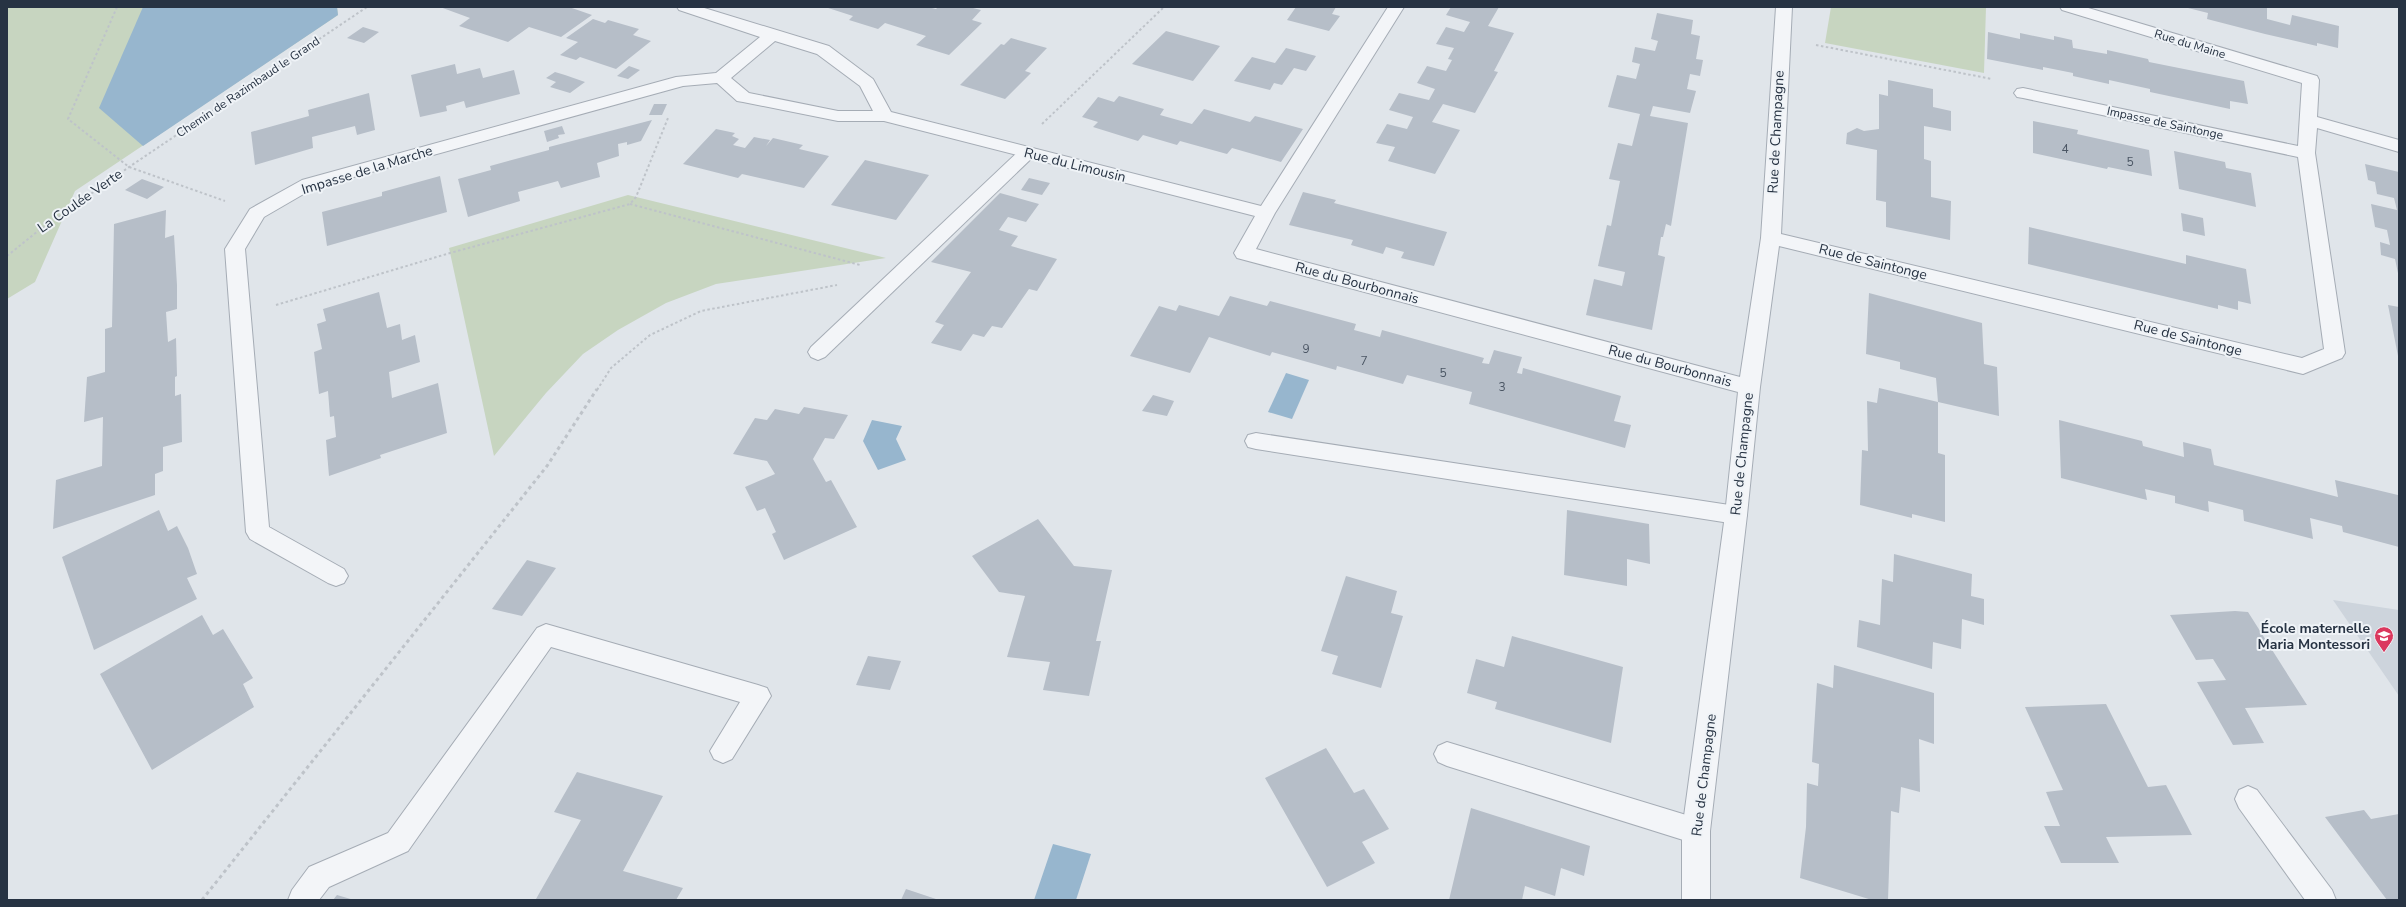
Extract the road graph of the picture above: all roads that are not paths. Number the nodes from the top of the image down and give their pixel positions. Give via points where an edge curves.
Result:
1 (685, 7) edge
2 (1396, 7) edge
3 (1784, 7) edge
4 (2068, 7) edge
5 (772, 35) junction
6 (721, 78) junction
7 (2311, 80) joint
8 (2023, 93) road end
9 (884, 116) junction
10 (2309, 120) junction
11 (2399, 146) edge
12 (1021, 152) junction
13 (2306, 153) junction
14 (1266, 213) junction
15 (1771, 238) junction
16 (818, 352) dead end
17 (1749, 387) junction
18 (1256, 441) dead end
19 (1736, 515) junction
20 (336, 576) dead end
21 (723, 751) dead end
22 (1447, 754) dead end
23 (2248, 799) dead end
24 (1696, 831) junction
25 (302, 900) edge
26 (1696, 900) edge
27 (2322, 900) edge

1 - 5 street
2 - 14 street, Rue du Bourbonnais
3 - 15 street, Rue de Champagne
4 - 7 street, Rue du Maine
5 - 6 street
5 - 9 street via 823,50 867,83
6 - 9 street, Rue du Limousin via 743,96 838,116
6 - 20 street, Impasse de la Marche via 682,81 308,184 257,213 235,250 258,532
7 - 10 street, Rue de Saintonge
8 - 13 street, Impasse de Saintonge
9 - 12 street, Rue du Limousin
10 - 11 street
10 - 13 street, Rue de Saintonge
12 - 14 street, Rue du Limousin
12 - 16 street
13 - 15 street, Rue de Saintonge via 2335,353 2303,366
14 - 17 street, Rue du Bourbonnais via 1244,253
15 - 17 street, Rue de Champagne
17 - 19 street, Rue de Champagne
18 - 19 street
19 - 24 street, Rue de Champagne
21 - 25 street via 758,696 546,635 398,842 319,877
22 - 24 street
23 - 27 street
24 - 26 street, Rue de Champagne

